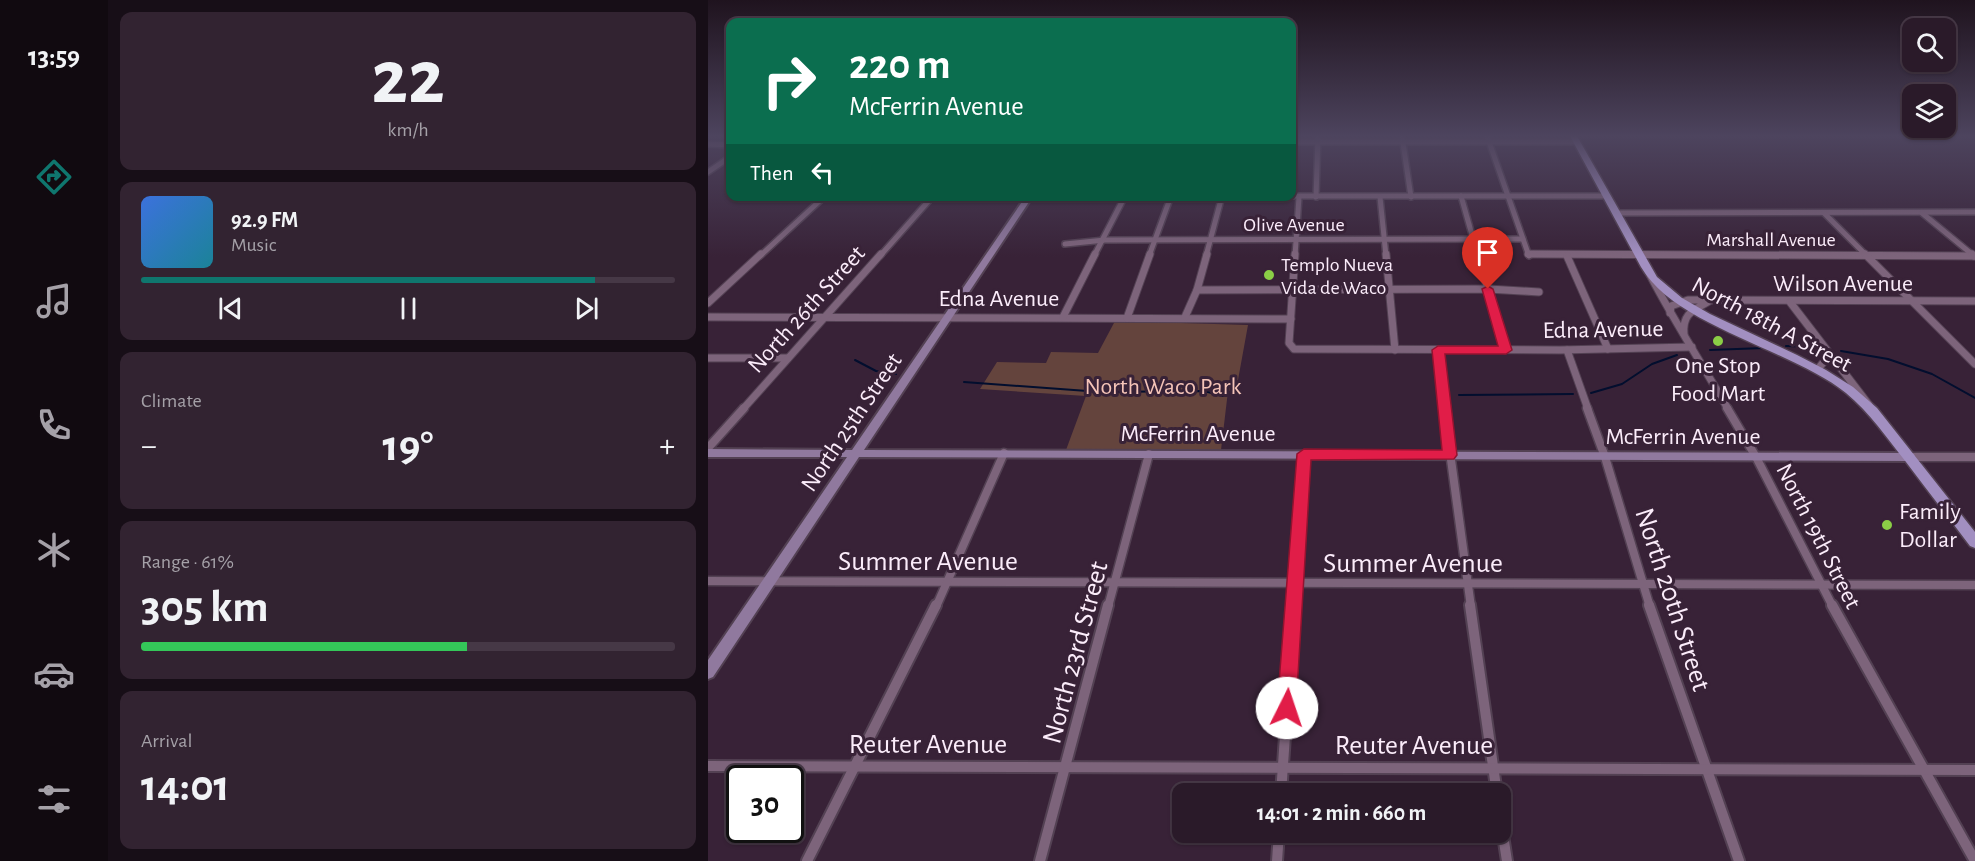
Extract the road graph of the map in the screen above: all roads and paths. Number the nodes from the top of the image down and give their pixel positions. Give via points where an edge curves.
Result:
1 (1317, 176) edge
2 (1408, 176) edge
3 (1501, 176) edge
4 (1596, 176) edge
5 (1411, 196) junction
6 (1461, 196) junction
7 (1508, 196) junction
8 (1607, 196) junction
9 (1299, 197) joint
10 (1316, 197) junction
11 (1380, 197) junction
12 (820, 201) edge
13 (928, 201) edge
14 (1027, 201) edge
15 (1123, 201) edge
16 (1169, 201) edge
17 (1221, 201) edge
18 (1616, 213) junction
19 (1824, 213) junction
20 (1922, 213) junction
21 (1975, 213) edge
22 (1385, 238) junction
23 (1473, 238) junction
24 (1523, 238) junction
25 (1211, 239) junction
26 (1296, 239) junction
27 (1105, 240) junction
28 (1156, 240) junction
29 (1065, 244) dead end
30 (1567, 256) junction
31 (1641, 256) junction
32 (1868, 256) junction
33 (1974, 256) edge
34 (1650, 275) junction
35 (1488, 289) junction
36 (1197, 290) junction
37 (1292, 290) junction
38 (1390, 290) junction
39 (1539, 292) dead end
40 (1711, 300) junction
41 (1681, 301) junction
42 (1913, 301) junction
43 (1790, 302) junction
44 (1975, 302) edge
45 (708, 303) edge
46 (1696, 310) junction
47 (1670, 313) junction
48 (825, 315) junction
49 (708, 316) edge
50 (948, 317) junction
51 (1063, 317) junction
52 (1185, 317) junction
53 (1127, 318) junction
54 (1291, 319) junction
55 (1684, 334) junction
56 (1818, 339) junction
57 (1692, 347) junction
58 (1608, 349) junction
59 (1395, 350) junction
60 (1438, 350) junction
61 (1506, 350) junction
62 (1567, 350) junction
63 (708, 358) edge
64 (788, 358) junction
65 (1974, 361) edge
66 (1818, 369) junction
67 (1873, 411) junction
68 (708, 448) edge
69 (708, 453) edge
70 (1004, 453) junction
71 (855, 454) junction
72 (1149, 454) junction
73 (1304, 454) junction
74 (1449, 455) junction
75 (1756, 456) junction
76 (1605, 457) junction
77 (1910, 457) junction
78 (1975, 457) edge
79 (1975, 542) edge
80 (708, 581) edge
81 (768, 582) junction
82 (947, 583) junction
83 (1116, 583) junction
84 (1294, 584) junction
85 (1467, 584) junction
86 (1820, 584) junction
87 (1642, 585) junction
88 (1975, 585) edge
89 (708, 672) edge
90 (708, 766) edge
91 (854, 766) junction
92 (1066, 767) junction
93 (1283, 767) junction
94 (1493, 769) junction
95 (1707, 770) junction
96 (1924, 770) junction
97 (1975, 770) edge
98 (1282, 783) edge
99 (1495, 783) edge
100 (1278, 843) edge
101 (1504, 843) edge
102 (807, 861) edge
103 (1040, 861) edge
104 (1277, 861) edge
105 (1507, 861) edge
106 (1739, 861) edge
107 (1975, 861) edge

1 - 10 street
2 - 5 street
3 - 7 street
4 - 8 main road, North 19th Street
5 - 6 street
5 - 11 street
6 - 7 street
6 - 23 street
7 - 8 street
7 - 24 street
8 - 18 main road, North 19th Street
9 - 10 street
9 - 26 street
10 - 11 street
11 - 22 street
12 - 45 street
13 - 48 street, North 26th Street
14 - 50 street, North 25th Street
15 - 27 street
16 - 28 street
17 - 25 street
18 - 19 street
18 - 31 main road, North 19th Street
19 - 20 street
19 - 32 street
20 - 21 street
20 - 33 street
22 - 23 street, Olive Avenue
22 - 26 street, Olive Avenue
22 - 38 street
23 - 24 street, Olive Avenue
23 - 35 street
24 - 30 street via 1530,256
25 - 26 street, Olive Avenue
25 - 28 street, Olive Avenue
25 - 36 street
26 - 37 street
27 - 28 street, Olive Avenue
27 - 29 street, Olive Avenue
27 - 51 street
28 - 53 street
30 - 31 street, Marshall Avenue
30 - 58 street
31 - 32 street, Marshall Avenue
31 - 34 main road, North 19th Street
32 - 33 street, Marshall Avenue
32 - 42 street
34 - 41 main road, North 18th A Street
34 - 47 street, North 19th Street
35 - 38 street
35 - 39 street
35 - 61 street
36 - 37 street
36 - 52 street
37 - 38 street
37 - 54 street
38 - 59 street
40 - 41 street, Wilson Avenue
40 - 43 street, Wilson Avenue
40 - 46 street
41 - 46 main road, North 18th A Street
41 - 47 street via 1673,304
42 - 43 street, Wilson Avenue
42 - 44 street, Wilson Avenue
42 - 65 street
43 - 56 street
46 - 55 street via 1684,320
46 - 66 main road, North 18th A Street
47 - 55 street, North 19th Street
48 - 49 street, Edna Avenue
48 - 50 street, Edna Avenue
48 - 64 street, North 26th Street
50 - 51 street, Edna Avenue
50 - 71 street, North 25th Street
51 - 53 street, Edna Avenue
52 - 53 street, Edna Avenue
52 - 54 street, Edna Avenue
54 - 59 street, Edna Avenue via 1289,343 1298,351
55 - 57 street, North 19th Street
56 - 66 street via 1827,353
56 - 67 street via 1845,368
57 - 58 street, Edna Avenue
57 - 75 street, North 19th Street
58 - 62 street, Edna Avenue
59 - 60 street, Edna Avenue
60 - 61 street, Edna Avenue
60 - 74 street
61 - 62 street, Edna Avenue
62 - 76 street, North 20th Street
63 - 64 street
64 - 68 street, North 26th Street
66 - 67 main road, North 18th A Street
67 - 77 main road, North 18th A Street
69 - 71 street, McFerrin Avenue
70 - 71 street, McFerrin Avenue
70 - 72 street, McFerrin Avenue
70 - 82 street
71 - 81 street, North 25th Street
72 - 73 street, McFerrin Avenue
72 - 83 street, North 23rd Street
73 - 74 street, McFerrin Avenue
73 - 84 street
74 - 76 street, McFerrin Avenue
74 - 85 street
75 - 76 street, McFerrin Avenue
75 - 77 street, McFerrin Avenue
75 - 86 street, North 19th Street
76 - 87 street, North 20th Street
77 - 78 street, McFerrin Avenue
77 - 79 main road, North 18th A Street
80 - 81 street, Summer Avenue
81 - 82 street, Summer Avenue
81 - 89 street, North 25th Street
82 - 83 street, Summer Avenue
82 - 91 street
83 - 84 street, Summer Avenue
83 - 92 street, North 23rd Street
84 - 85 street, Summer Avenue
84 - 93 street
85 - 87 street, Summer Avenue
85 - 94 street
86 - 87 street, Summer Avenue
86 - 88 street, Summer Avenue
86 - 96 street, North 19th Street
87 - 95 street, North 20th Street
90 - 91 street, Reuter Avenue
91 - 92 street, Reuter Avenue
91 - 102 street
92 - 93 street, Reuter Avenue
92 - 103 street, North 23rd Street
93 - 94 street, Reuter Avenue
93 - 98 street
94 - 95 street, Reuter Avenue
94 - 99 street
95 - 96 street, Reuter Avenue
95 - 106 street, North 20th Street
96 - 97 street, Reuter Avenue
96 - 107 street, North 19th Street
100 - 104 street
101 - 105 street

